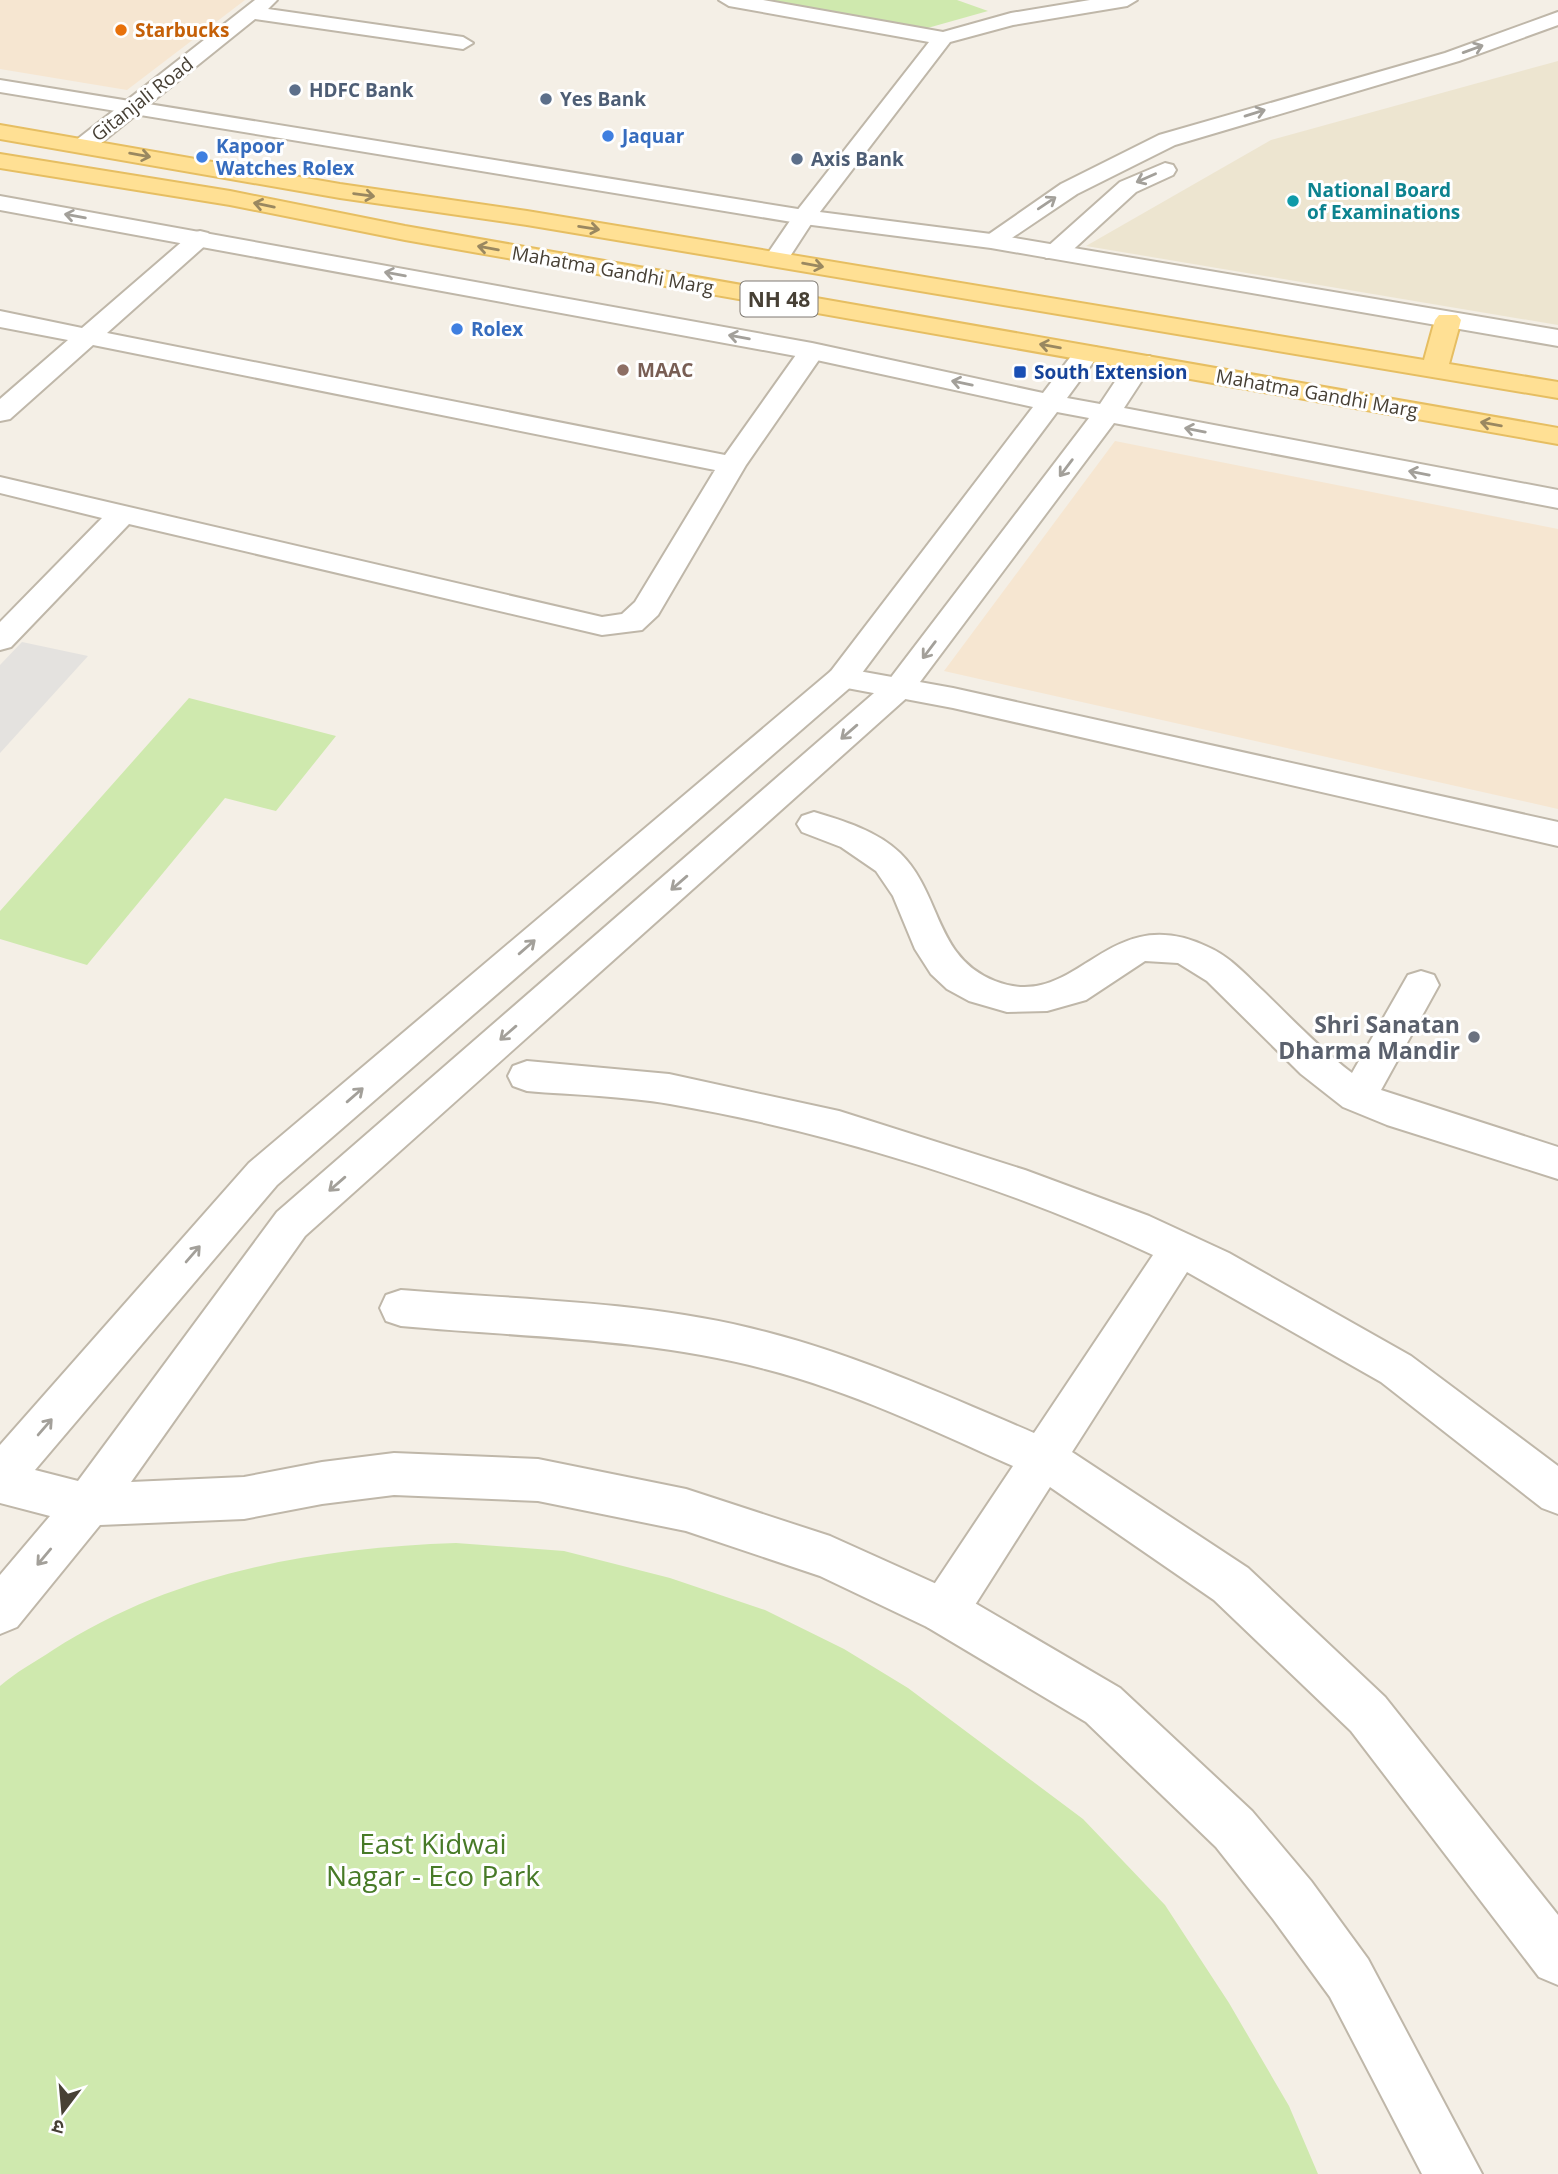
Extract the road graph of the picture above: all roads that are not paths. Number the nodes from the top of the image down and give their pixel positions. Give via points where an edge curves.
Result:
1 (729, 0) edge
2 (1127, 0) edge
3 (260, 6) edge
4 (1558, 18) edge
5 (943, 38) junction
6 (1558, 38) edge
7 (463, 43) dead end
8 (0, 86) edge
9 (131, 108) junction
10 (0, 132) edge
11 (83, 146) junction
12 (1209, 150) dead end
13 (0, 161) edge
14 (1186, 161) dead end
15 (0, 203) edge
16 (804, 217) junction
17 (200, 238) junction
18 (990, 241) junction
19 (1055, 253) junction
20 (776, 259) junction
21 (0, 320) edge
22 (1448, 320) junction
23 (89, 337) junction
24 (1558, 338) edge
25 (812, 351) junction
26 (1087, 353) junction
27 (1141, 362) junction
28 (1434, 369) junction
29 (1558, 390) edge
30 (1053, 403) junction
31 (0, 413) edge
32 (1107, 413) junction
33 (1558, 436) edge
34 (733, 465) junction
35 (0, 485) edge
36 (1558, 499) edge
37 (124, 512) junction
38 (0, 640) edge
39 (842, 678) junction
40 (900, 687) junction
41 (814, 824) dead end
42 (1558, 834) edge
43 (1421, 985) dead end
44 (527, 1076) dead end
45 (1358, 1096) junction
46 (1558, 1163) edge
47 (1180, 1248) junction
48 (401, 1308) dead end
49 (1045, 1459) junction
50 (0, 1480) edge
51 (1558, 1493) edge
52 (88, 1505) junction
53 (0, 1611) edge
54 (943, 1611) junction
55 (1558, 1958) edge
56 (1453, 2174) edge

1 - 5 street
2 - 5 street via 1011,19
3 - 7 street
3 - 9 street, Gitanjali Road
18 -> 4 street via 1069,189 1167,141 1452,57
5 - 16 street
6 - 12 street via 1396,96
8 - 9 street
9 - 11 street, Gitanjali Road
9 - 16 street
10 - 11 main road, Mahatma Gandhi Marg / NH 48
11 -> 20 main road, Mahatma Gandhi Marg / NH 48
26 -> 13 main road, Mahatma Gandhi Marg / NH 48 via 230,198
14 -> 19 street via 1128,187
17 -> 15 street
16 - 18 street
16 - 20 street
17 - 23 street
25 -> 17 street
18 - 19 street
19 - 22 street
20 -> 28 main road, Mahatma Gandhi Marg / NH 48
21 - 23 street
22 - 24 street
22 - 28 main road
23 - 31 street
23 - 34 street
30 -> 25 street
25 - 34 street
26 - 27 main road, Mahatma Gandhi Marg / NH 48
26 - 30 street
27 - 32 street
33 -> 27 main road, Mahatma Gandhi Marg / NH 48
28 - 29 main road, Mahatma Gandhi Marg / NH 48
30 - 32 street
30 - 39 street
36 -> 32 street
32 -> 40 street
34 - 37 street via 647,608 631,623 602,626
35 - 37 street
37 - 38 street
39 - 40 street
50 -> 39 street via 263,1174
40 - 42 street
40 -> 52 street via 291,1224
41 - 45 street via 842,833 890,863 933,953 954,975 983,992 1018,999 1053,997 1083,985 1131,950 1160,946 1187,952 1214,966 1317,1066
43 - 45 street
44 - 47 street via 669,1089 839,1126 1011,1181
45 - 46 street
47 - 49 street
47 - 51 street via 1396,1369
48 - 49 street via 653,1330 765,1350 889,1391
49 - 54 street
49 - 55 street via 1231,1584 1368,1714
50 - 52 street
52 -> 53 street
52 - 54 street via 244,1498 394,1474 538,1480 686,1510 830,1558
54 - 56 street via 1103,1706 1234,1829 1349,1978

